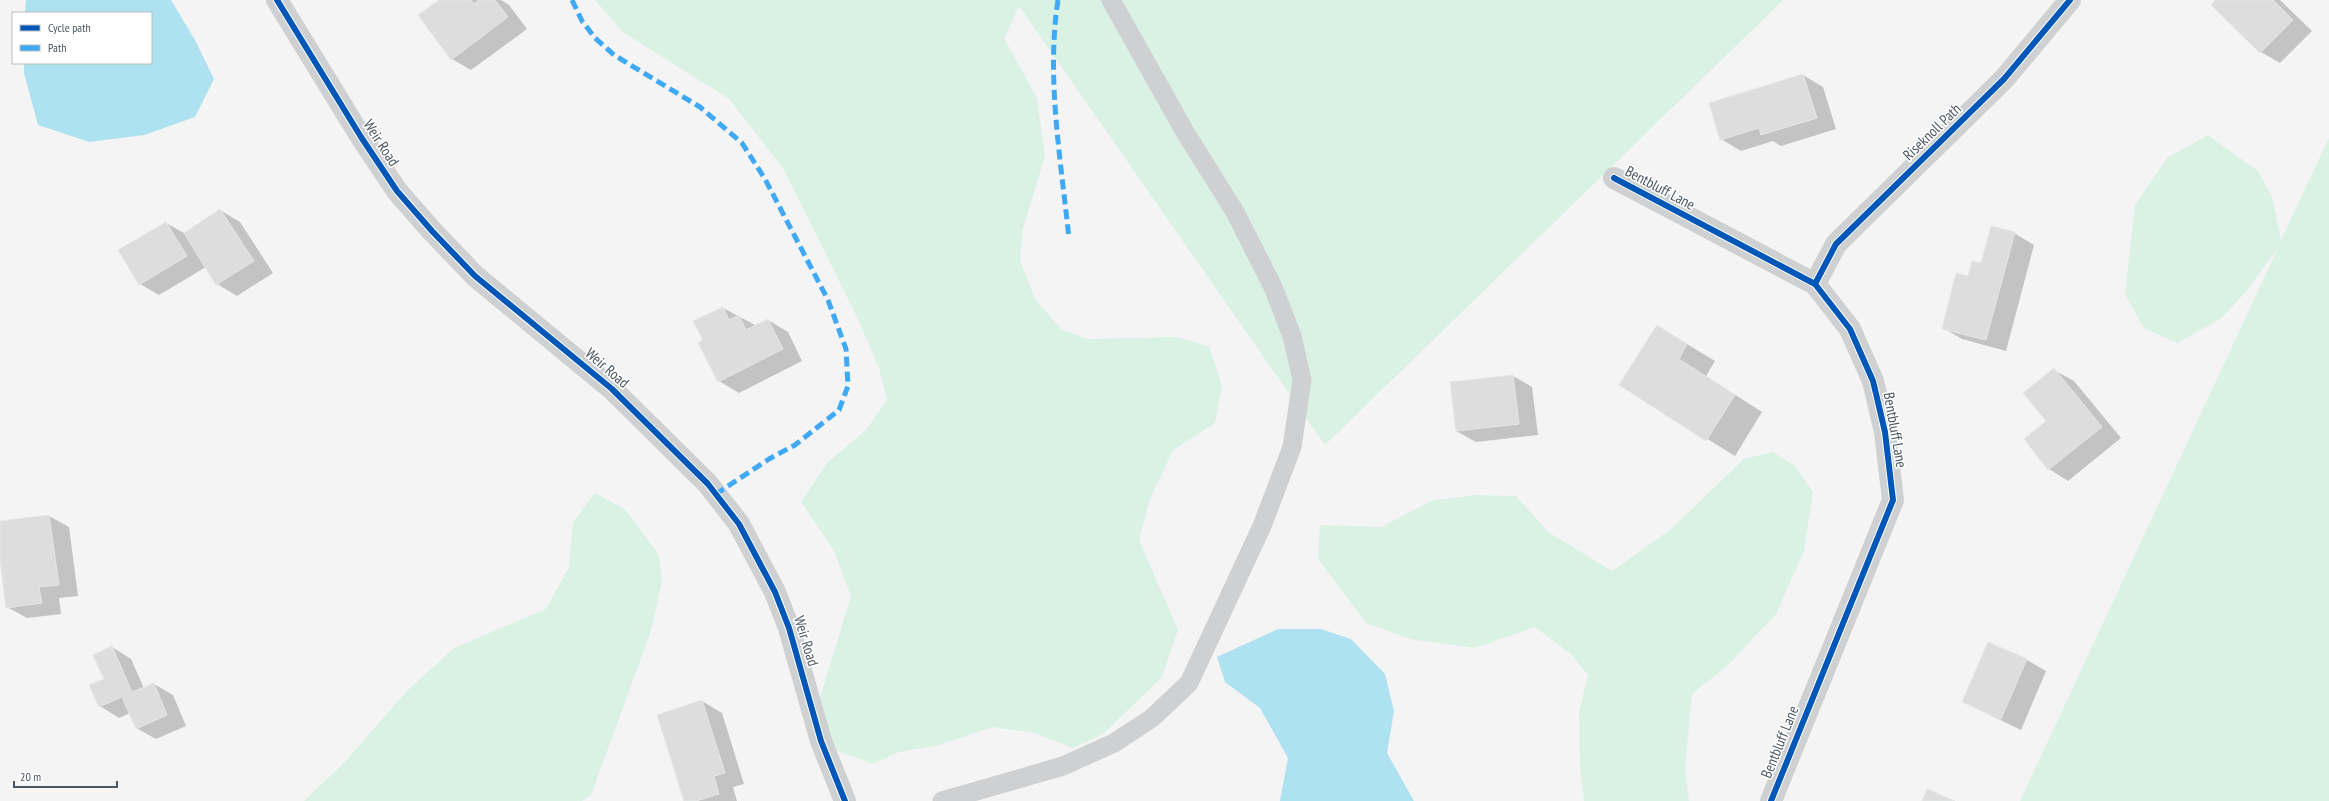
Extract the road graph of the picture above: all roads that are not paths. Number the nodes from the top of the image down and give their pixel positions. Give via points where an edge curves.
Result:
1 (277, 0) edge
2 (1110, 0) edge
3 (2070, 0) edge
4 (1614, 178) dead end
5 (1815, 284) junction
6 (845, 801) edge
7 (942, 801) edge
8 (1771, 801) edge

1 - 6 street, Weir Road via 397,191 432,231 475,276 612,389 708,484 739,524 775,592 789,628 821,741
2 - 7 lane via 1185,132 1235,212 1273,287 1292,336 1302,380 1292,447 1262,526 1189,683 1152,718 1114,743 1063,766
3 - 5 street, Riseknoll Path via 2004,78 1836,244
4 - 5 street, Bentbluff Lane
5 - 8 street, Bentbluff Lane via 1850,329 1873,381 1885,432 1893,500

